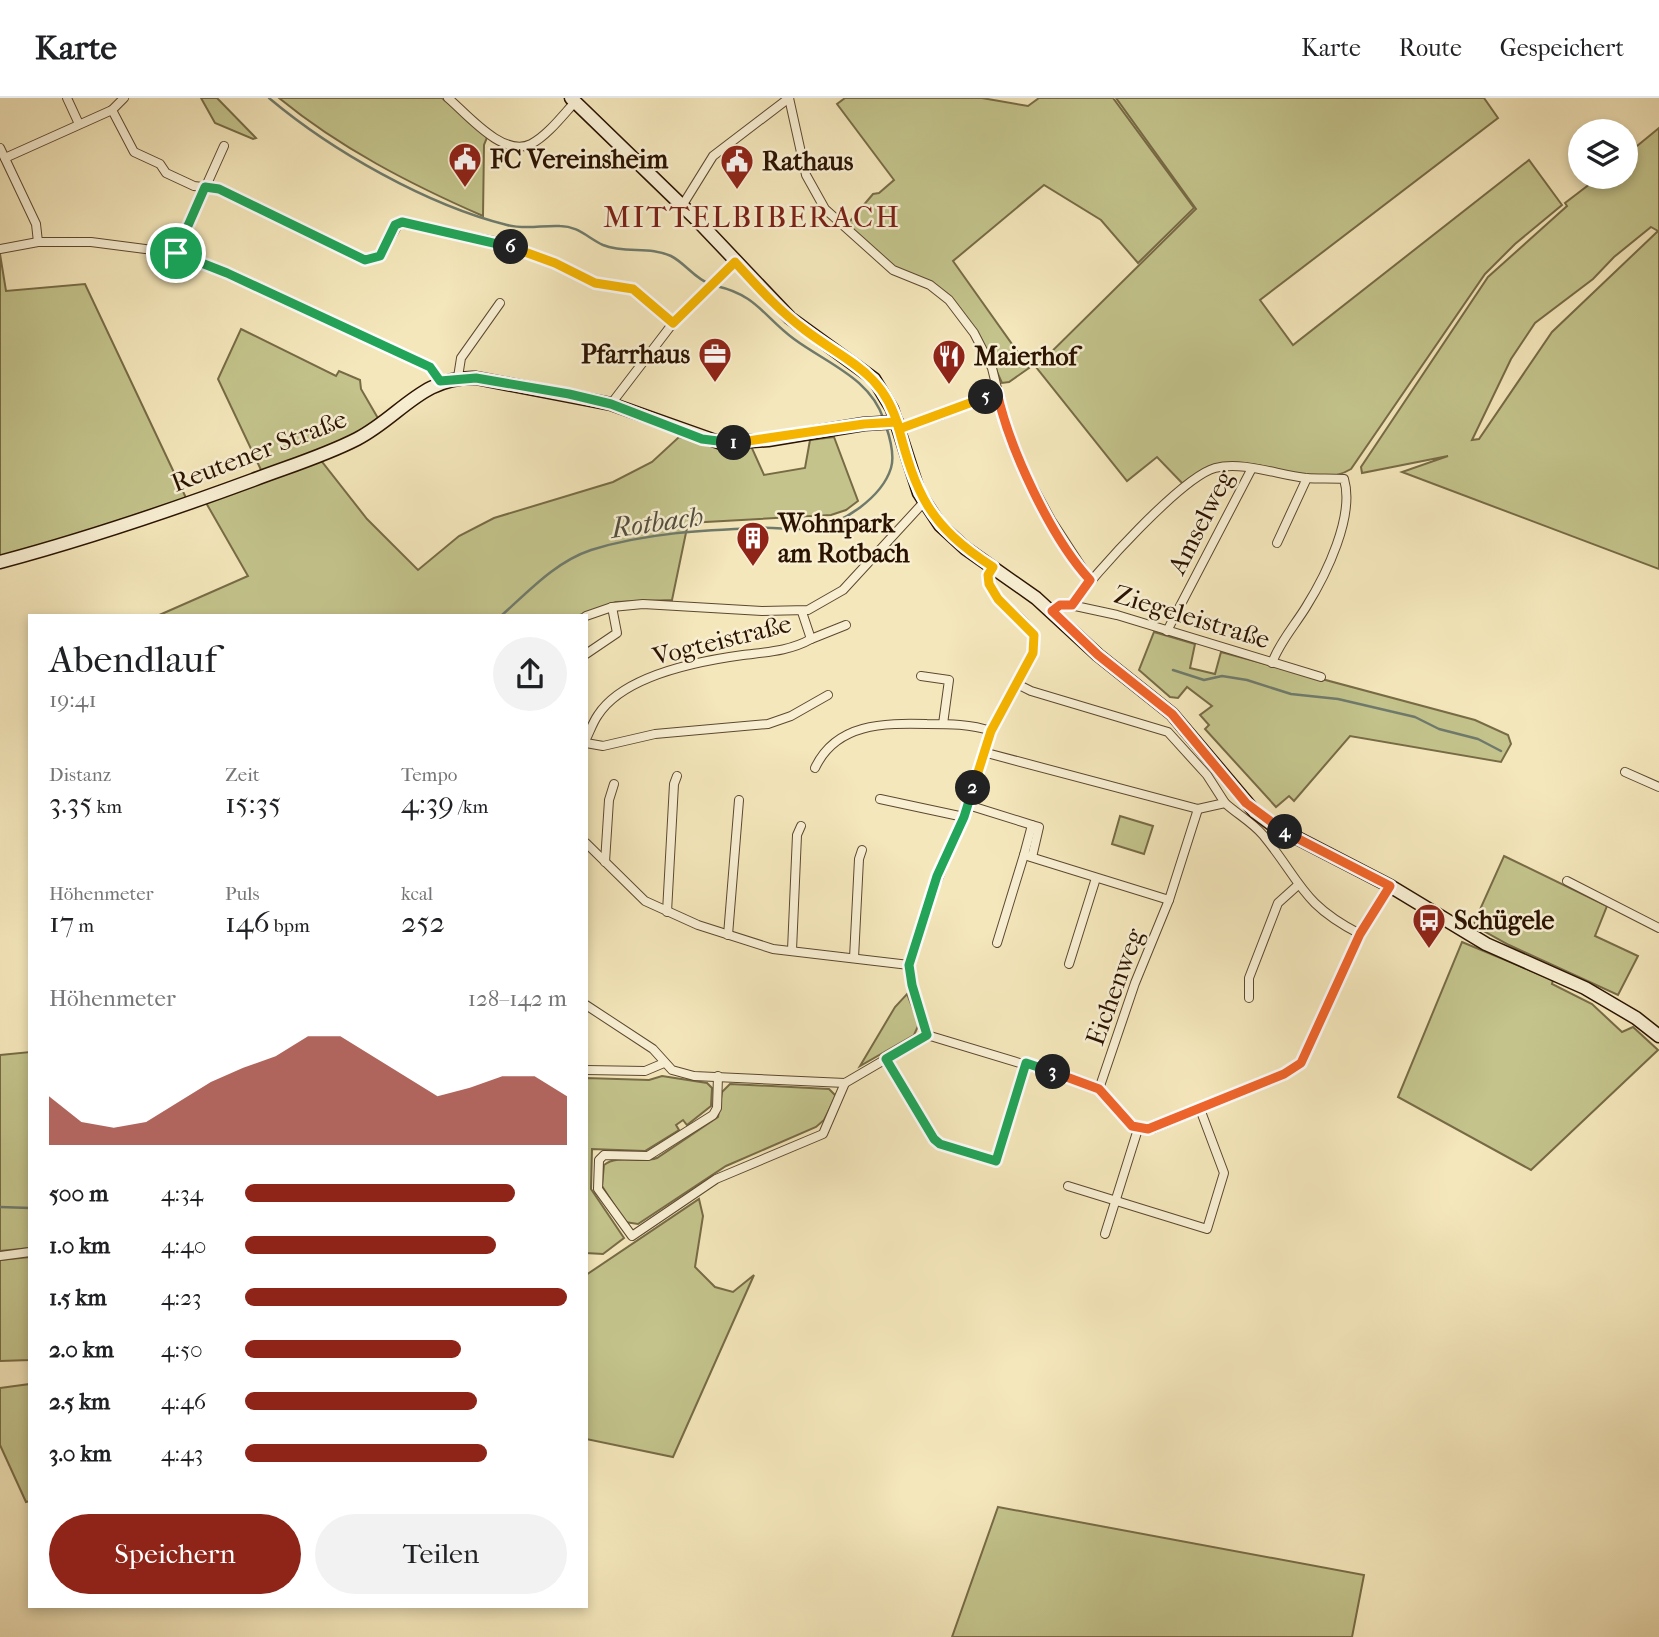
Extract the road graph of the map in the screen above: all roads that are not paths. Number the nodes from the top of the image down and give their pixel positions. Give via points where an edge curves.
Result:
1 (67, 98) edge
2 (124, 98) edge
3 (448, 98) edge
4 (789, 98) edge
5 (573, 100) edge
6 (112, 110) junction
7 (79, 124) junction
8 (224, 146) dead end
9 (0, 148) edge
10 (5, 158) junction
11 (205, 187) junction
12 (682, 206) junction
13 (37, 242) junction
14 (0, 250) edge
15 (176, 253) junction
16 (735, 262) junction
17 (500, 303) dead end
18 (673, 323) junction
19 (458, 377) junction
20 (440, 381) junction
21 (997, 392) junction
22 (611, 404) junction
23 (889, 420) junction
24 (1251, 470) junction
25 (1307, 478) junction
26 (924, 502) junction
27 (1277, 543) dead end
28 (0, 562) edge
29 (993, 567) junction
30 (1090, 580) junction
31 (1072, 605) junction
32 (612, 607) junction
33 (1052, 611) junction
34 (802, 612) junction
35 (588, 615) edge
36 (846, 625) dead end
37 (1167, 631) junction
38 (811, 639) junction
39 (588, 653) edge
40 (1272, 663) junction
41 (921, 676) dead end
42 (1321, 677) dead end
43 (1017, 684) junction
44 (828, 695) dead end
45 (943, 724) junction
46 (991, 731) junction
47 (588, 736) edge
48 (588, 742) edge
49 (984, 752) junction
50 (815, 768) dead end
51 (1625, 772) dead end
52 (677, 776) dead end
53 (614, 784) dead end
54 (1659, 787) edge
55 (880, 799) dead end
56 (739, 800) dead end
57 (1225, 803) junction
58 (968, 805) junction
59 (1198, 809) junction
60 (964, 817) junction
61 (801, 826) dead end
62 (588, 845) edge
63 (862, 850) dead end
64 (1028, 856) junction
65 (605, 862) junction
66 (1096, 878) junction
67 (1567, 881) dead end
68 (1297, 885) junction
69 (1390, 886) junction
70 (1169, 900) junction
71 (667, 912) junction
72 (1659, 928) edge
73 (1360, 934) junction
74 (727, 935) junction
75 (997, 943) dead end
76 (792, 950) junction
77 (854, 958) junction
78 (1069, 964) dead end
79 (909, 965) junction
80 (1249, 999) dead end
81 (588, 1006) edge
82 (927, 1035) junction
83 (1659, 1036) edge
84 (886, 1059) junction
85 (664, 1063) junction
86 (1026, 1063) junction
87 (588, 1070) edge
88 (718, 1076) junction
89 (845, 1083) junction
90 (1099, 1089) junction
91 (1200, 1109) junction
92 (1138, 1129) junction
93 (1068, 1186) dead end
94 (1116, 1200) junction
95 (1105, 1234) dead end
96 (28, 1252) edge
97 (0, 1255) edge

1 - 7 street
2 - 6 street
3 - 5 street via 493,136 517,146 532,144
4 - 12 street via 713,156
4 - 21 street via 806,175 825,209 893,270 930,285 949,300 981,344
5 - 12 street
6 - 7 street
6 - 11 street via 134,152 160,164 166,173
7 - 10 street
8 - 11 street
9 - 10 street
10 - 13 street via 36,224
11 - 15 street
11 - 18 street via 219,189 365,260 380,256 395,225 402,222 499,242 595,283 633,289
12 - 16 street
13 - 14 street
13 - 15 street via 112,243
15 - 20 street via 430,367
16 - 18 street
16 - 23 street via 794,321 874,379
17 - 19 street via 461,358
18 - 22 street
19 - 20 street, Reutener Straße
19 - 22 street, Reutener Straße
20 - 28 street, Reutener Straße via 357,439 105,532
21 - 23 street via 942,415
21 - 30 street via 1032,486
22 - 23 street, Reutener Straße via 702,439 730,443
23 - 26 street
24 - 25 street
24 - 30 street via 1224,467 1203,474 1138,530
24 - 37 street, Amselweg
25 - 27 street
25 - 40 street via 1344,479 1348,503 1312,597
26 - 29 street via 949,534
26 - 34 street via 843,590
29 - 33 street
29 - 43 street via 988,575 991,589 1034,635 1033,653
30 - 31 street
31 - 33 street, Ziegeleistraße
31 - 37 street, Ziegeleistraße
32 - 34 street via 660,604
32 - 35 street
32 - 39 street via 617,633
33 - 69 street via 1172,714 1255,812 1284,832
34 - 38 street, Vogteistraße
36 - 38 street, Vogteistraße
37 - 40 street, Ziegeleistraße
38 - 47 street, Vogteistraße via 787,648 703,661 636,684 607,704
40 - 42 street, Ziegeleistraße
41 - 45 street via 949,680
43 - 46 street
43 - 57 street via 1168,732 1208,775
44 - 48 street, Vogteistraße via 768,724 667,732 603,746
45 - 46 street
45 - 50 street via 864,727 832,744
46 - 49 street
49 - 58 street
49 - 59 street
51 - 54 street
52 - 71 street
53 - 65 street
55 - 60 street
56 - 74 street
57 - 59 street
57 - 68 street via 1262,834
58 - 60 street
58 - 64 street via 1032,825
59 - 70 street, Eichenweg
60 - 79 street via 937,876
61 - 76 street
62 - 65 street
63 - 77 street
64 - 66 street
64 - 75 street
65 - 71 street via 635,893
66 - 70 street
66 - 78 street
67 - 72 street
68 - 73 street via 1323,913
68 - 80 street via 1278,903 1248,978
69 - 73 street
69 - 83 street via 1462,931 1636,1017
70 - 90 street, Eichenweg
71 - 74 street
73 - 91 street via 1301,1063
74 - 76 street
76 - 77 street
77 - 79 street
79 - 82 street
81 - 85 street via 653,1049
82 - 84 street
82 - 86 street
84 - 86 street via 934,1139 996,1161
84 - 89 street
85 - 87 street via 645,1071
85 - 88 street via 683,1074
86 - 90 street
88 - 89 street
88 - 89 street via 713,1115 654,1154 604,1155 599,1160 598,1189 632,1236 716,1179 823,1134
90 - 92 street
91 - 92 street via 1153,1129
91 - 94 street via 1224,1173 1206,1229
92 - 94 street
93 - 94 street
94 - 95 street
96 - 97 street

